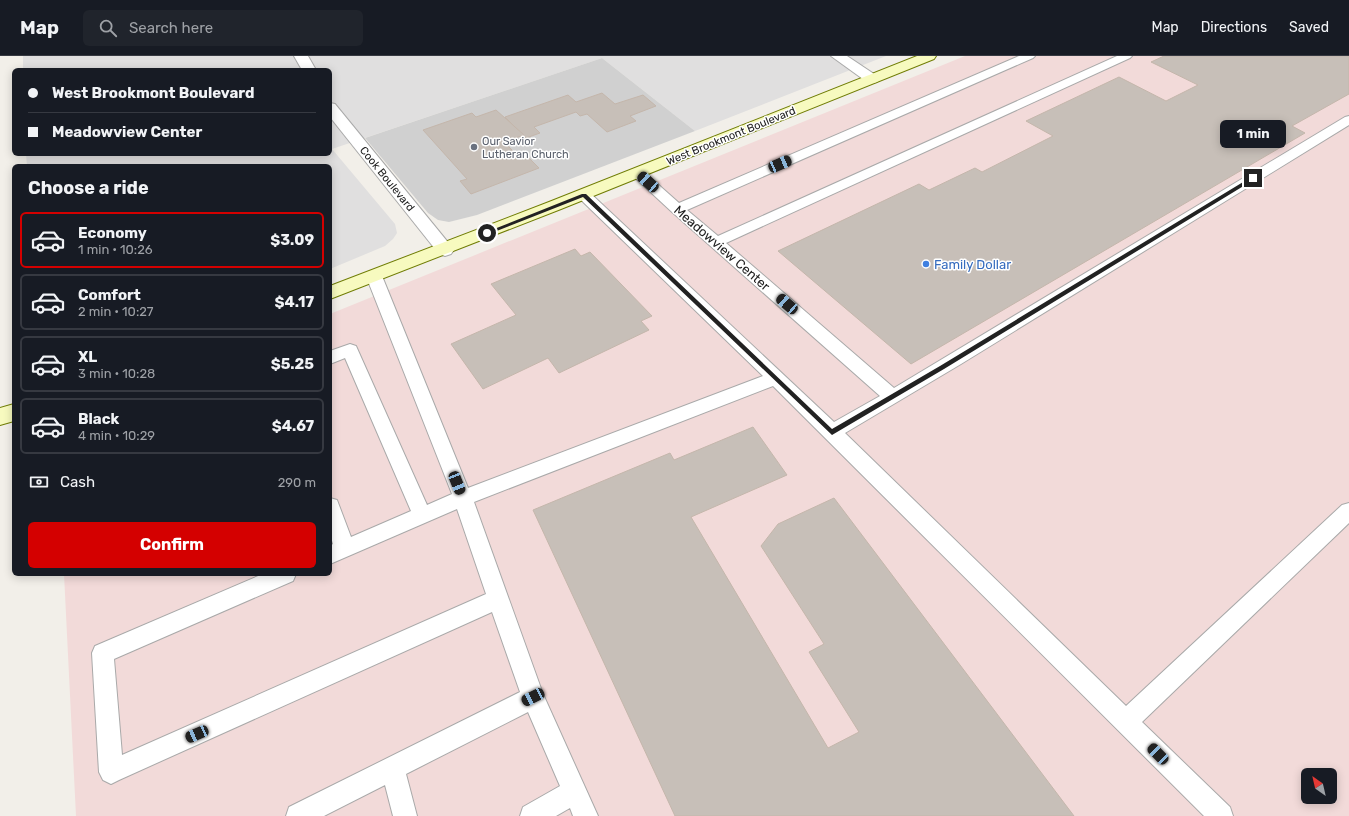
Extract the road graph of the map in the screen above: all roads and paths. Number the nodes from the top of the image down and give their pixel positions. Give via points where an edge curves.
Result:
1 (301, 56) edge
2 (838, 56) edge
3 (929, 56) edge
4 (1030, 56) edge
5 (1126, 56) edge
6 (308, 68) edge
7 (872, 79) junction
8 (332, 110) edge
9 (1349, 120) edge
10 (638, 174) junction
11 (584, 195) junction
12 (677, 208) junction
13 (716, 242) junction
14 (445, 250) junction
15 (374, 276) junction
16 (332, 292) edge
17 (332, 357) edge
18 (776, 378) junction
19 (893, 397) junction
20 (12, 413) edge
21 (0, 417) edge
22 (832, 432) junction
23 (463, 498) junction
24 (1349, 511) edge
25 (422, 516) junction
26 (332, 519) edge
27 (337, 552) edge
28 (281, 576) edge
29 (498, 599) junction
30 (533, 697) junction
31 (1126, 722) junction
32 (393, 768) junction
33 (575, 791) junction
34 (298, 816) edge
35 (405, 816) edge
36 (532, 816) edge
37 (586, 816) edge
38 (1221, 816) edge

1 - 6 street
2 - 7 street
3 - 7 main road, West Brookmont Boulevard
4 - 12 lane
5 - 13 lane
7 - 10 main road, West Brookmont Boulevard
8 - 14 street, Cook Boulevard
9 - 19 lane
10 - 11 main road, West Brookmont Boulevard
10 - 12 lane, Meadowview Center
11 - 14 main road, West Brookmont Boulevard
11 - 18 lane
12 - 13 lane, Meadowview Center
13 - 19 lane, Meadowview Center
14 - 15 main road, West Brookmont Boulevard
15 - 16 main road, West Brookmont Boulevard
15 - 23 lane
17 - 25 lane via 350,350
18 - 22 lane
18 - 23 lane
19 - 22 lane
20 - 21 main road
22 - 31 lane
23 - 25 lane
23 - 29 lane
24 - 31 lane
25 - 27 lane
26 - 27 lane
28 - 29 lane via 103,653 111,772
29 - 30 lane
30 - 32 lane
30 - 33 lane
31 - 38 lane
32 - 34 lane
32 - 35 lane
33 - 36 lane
33 - 37 lane

